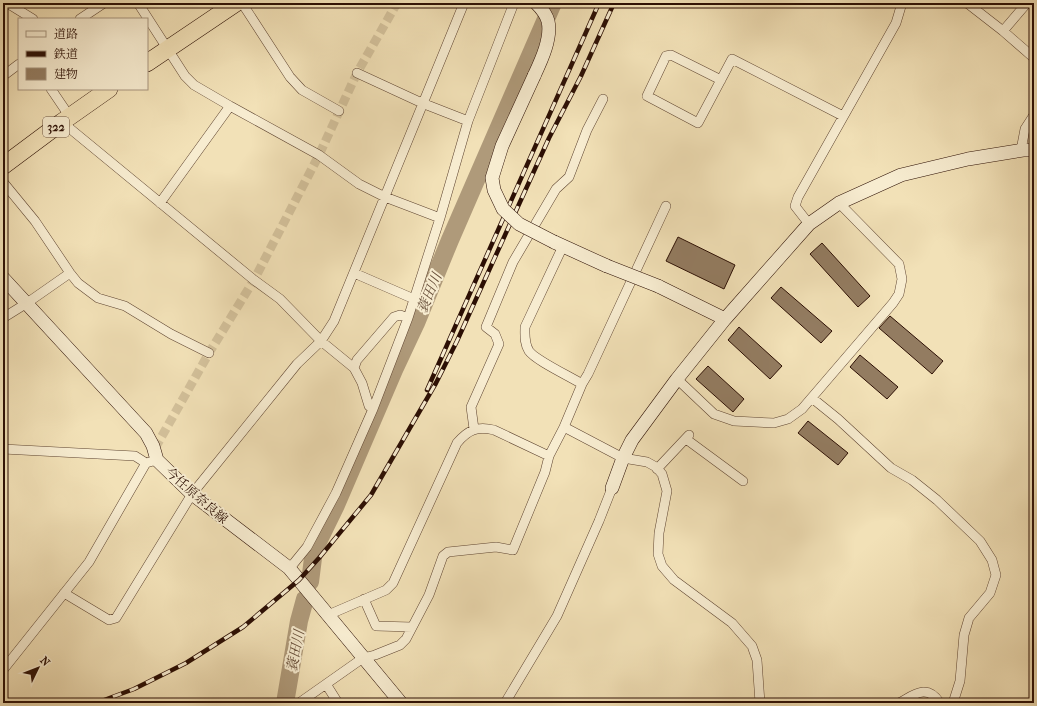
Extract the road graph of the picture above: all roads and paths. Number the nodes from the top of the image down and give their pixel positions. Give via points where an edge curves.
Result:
1 (7, 3) edge
2 (104, 3) edge
3 (138, 3) edge
4 (236, 3) edge
5 (242, 3) edge
6 (464, 3) edge
7 (514, 3) edge
8 (536, 3) edge
9 (902, 3) edge
10 (967, 3) edge
11 (1027, 3) edge
12 (31, 18) edge
13 (82, 18) edge
14 (147, 18) edge
15 (148, 19) edge
16 (1003, 31) junction
17 (167, 49) junction
18 (1034, 58) edge
19 (148, 62) edge
20 (18, 65) edge
21 (357, 73) dead end
22 (3, 76) edge
23 (721, 80) junction
24 (52, 90) edge
25 (109, 90) edge
26 (603, 99) dead end
27 (422, 103) junction
28 (230, 106) junction
29 (339, 111) dead end
30 (1034, 115) edge
31 (843, 116) junction
32 (66, 119) junction
33 (468, 121) junction
34 (1020, 150) junction
35 (1034, 150) edge
36 (3, 166) edge
37 (3, 182) edge
38 (386, 197) junction
39 (160, 203) junction
40 (839, 203) junction
41 (666, 206) dead end
42 (440, 218) junction
43 (809, 224) junction
44 (558, 244) junction
45 (354, 273) junction
46 (70, 274) junction
47 (3, 278) edge
48 (414, 299) junction
49 (27, 303) junction
50 (3, 318) edge
51 (408, 318) junction
52 (726, 319) junction
53 (321, 340) junction
54 (208, 353) dead end
55 (354, 368) junction
56 (677, 379) junction
57 (582, 384) junction
58 (812, 398) junction
59 (373, 409) junction
60 (564, 427) junction
61 (474, 429) junction
62 (3, 449) edge
63 (549, 456) junction
64 (623, 458) junction
65 (152, 462) junction
66 (657, 469) junction
67 (743, 481) dead end
68 (612, 488) joint
69 (192, 494) junction
70 (289, 568) junction
71 (64, 593) junction
72 (364, 599) junction
73 (328, 615) junction
74 (412, 627) junction
75 (363, 658) junction
76 (3, 670) edge
77 (326, 684) junction
78 (299, 703) edge
79 (338, 703) edge
80 (401, 703) edge
81 (505, 703) edge
82 (760, 703) edge
83 (899, 703) edge
84 (940, 703) edge
85 (953, 703) edge

1 - 12 street
2 - 13 street
3 - 14 street
4 - 17 highway
5 - 29 street via 290,77 302,90
6 - 27 street
7 - 33 street
8 - 44 street, bridge via 548,20 549,31 543,55 502,146 492,178 494,190 503,209 519,224
9 - 31 street via 896,23
10 - 16 street
11 - 16 street
15 - 17 street
16 - 18 street
17 - 19 highway
17 - 28 street via 194,85
20 - 22 street
21 - 27 street
23 - 23 street via 698,123 646,96 666,56 671,55
23 - 31 street via 732,59
24 - 32 street
25 - 32 highway, 322
26 - 61 street via 587,130 569,177 556,189 513,262 486,327 495,334 499,344 470,407
27 - 33 street
27 - 38 street
28 - 38 street via 319,155 359,184
28 - 39 street
30 - 34 street via 1025,129
31 - 43 street via 795,206
32 - 36 highway, 322
32 - 39 street
33 - 42 street
34 - 35 street
34 - 40 street via 900,175
37 - 46 street via 35,221
38 - 42 street
38 - 45 street
39 - 53 street via 280,299
40 - 43 street
40 - 58 street via 899,264 902,279 899,294 893,303
41 - 57 street
42 - 48 street
43 - 52 street
44 - 52 street, bridge via 658,286
44 - 57 street via 525,326 524,339 529,352
45 - 48 street
45 - 53 street via 334,321
46 - 49 street
46 - 54 street via 98,298 125,306 170,334
47 - 49 street, 今任原奈良線
48 - 51 street
49 - 50 street
49 - 65 street, 今任原奈良線 via 146,433 153,446
51 - 55 street via 400,315 394,318 357,360
51 - 59 street
52 - 56 street
53 - 55 street
53 - 69 street via 297,364
55 - 59 street via 369,406
56 - 58 street via 714,414 734,420 774,423 788,419
56 - 64 street via 632,440
57 - 60 street
58 - 85 street via 891,468 912,480 937,500 980,542 992,560 996,575 990,593 970,618 964,635 960,681
59 - 70 street via 336,493 307,547
60 - 63 street
60 - 64 street
61 - 63 street via 494,430
61 - 72 street via 464,434 457,443 393,583 386,590
62 - 65 street via 135,456
63 - 74 street via 545,472 512,550 496,547 448,552 443,556 429,595
64 - 66 street via 647,462
64 - 68 street
65 - 69 street, 今任原奈良線
65 - 71 street via 89,562
66 - 67 street via 687,437
66 - 82 street via 662,474 667,491 659,533 658,554 662,566 674,580 732,623 752,646 757,660
68 - 81 street via 557,616
69 - 70 street, 今任原奈良線
69 - 71 street via 116,618 109,620
70 - 73 street, 今任原奈良線
71 - 76 street
72 - 73 street
72 - 74 street via 376,626
73 - 75 street, 今任原奈良線
74 - 75 street via 400,645
75 - 77 street
75 - 80 street, 今任原奈良線
77 - 78 street
77 - 79 street
83 - 84 street via 921,691 929,693

